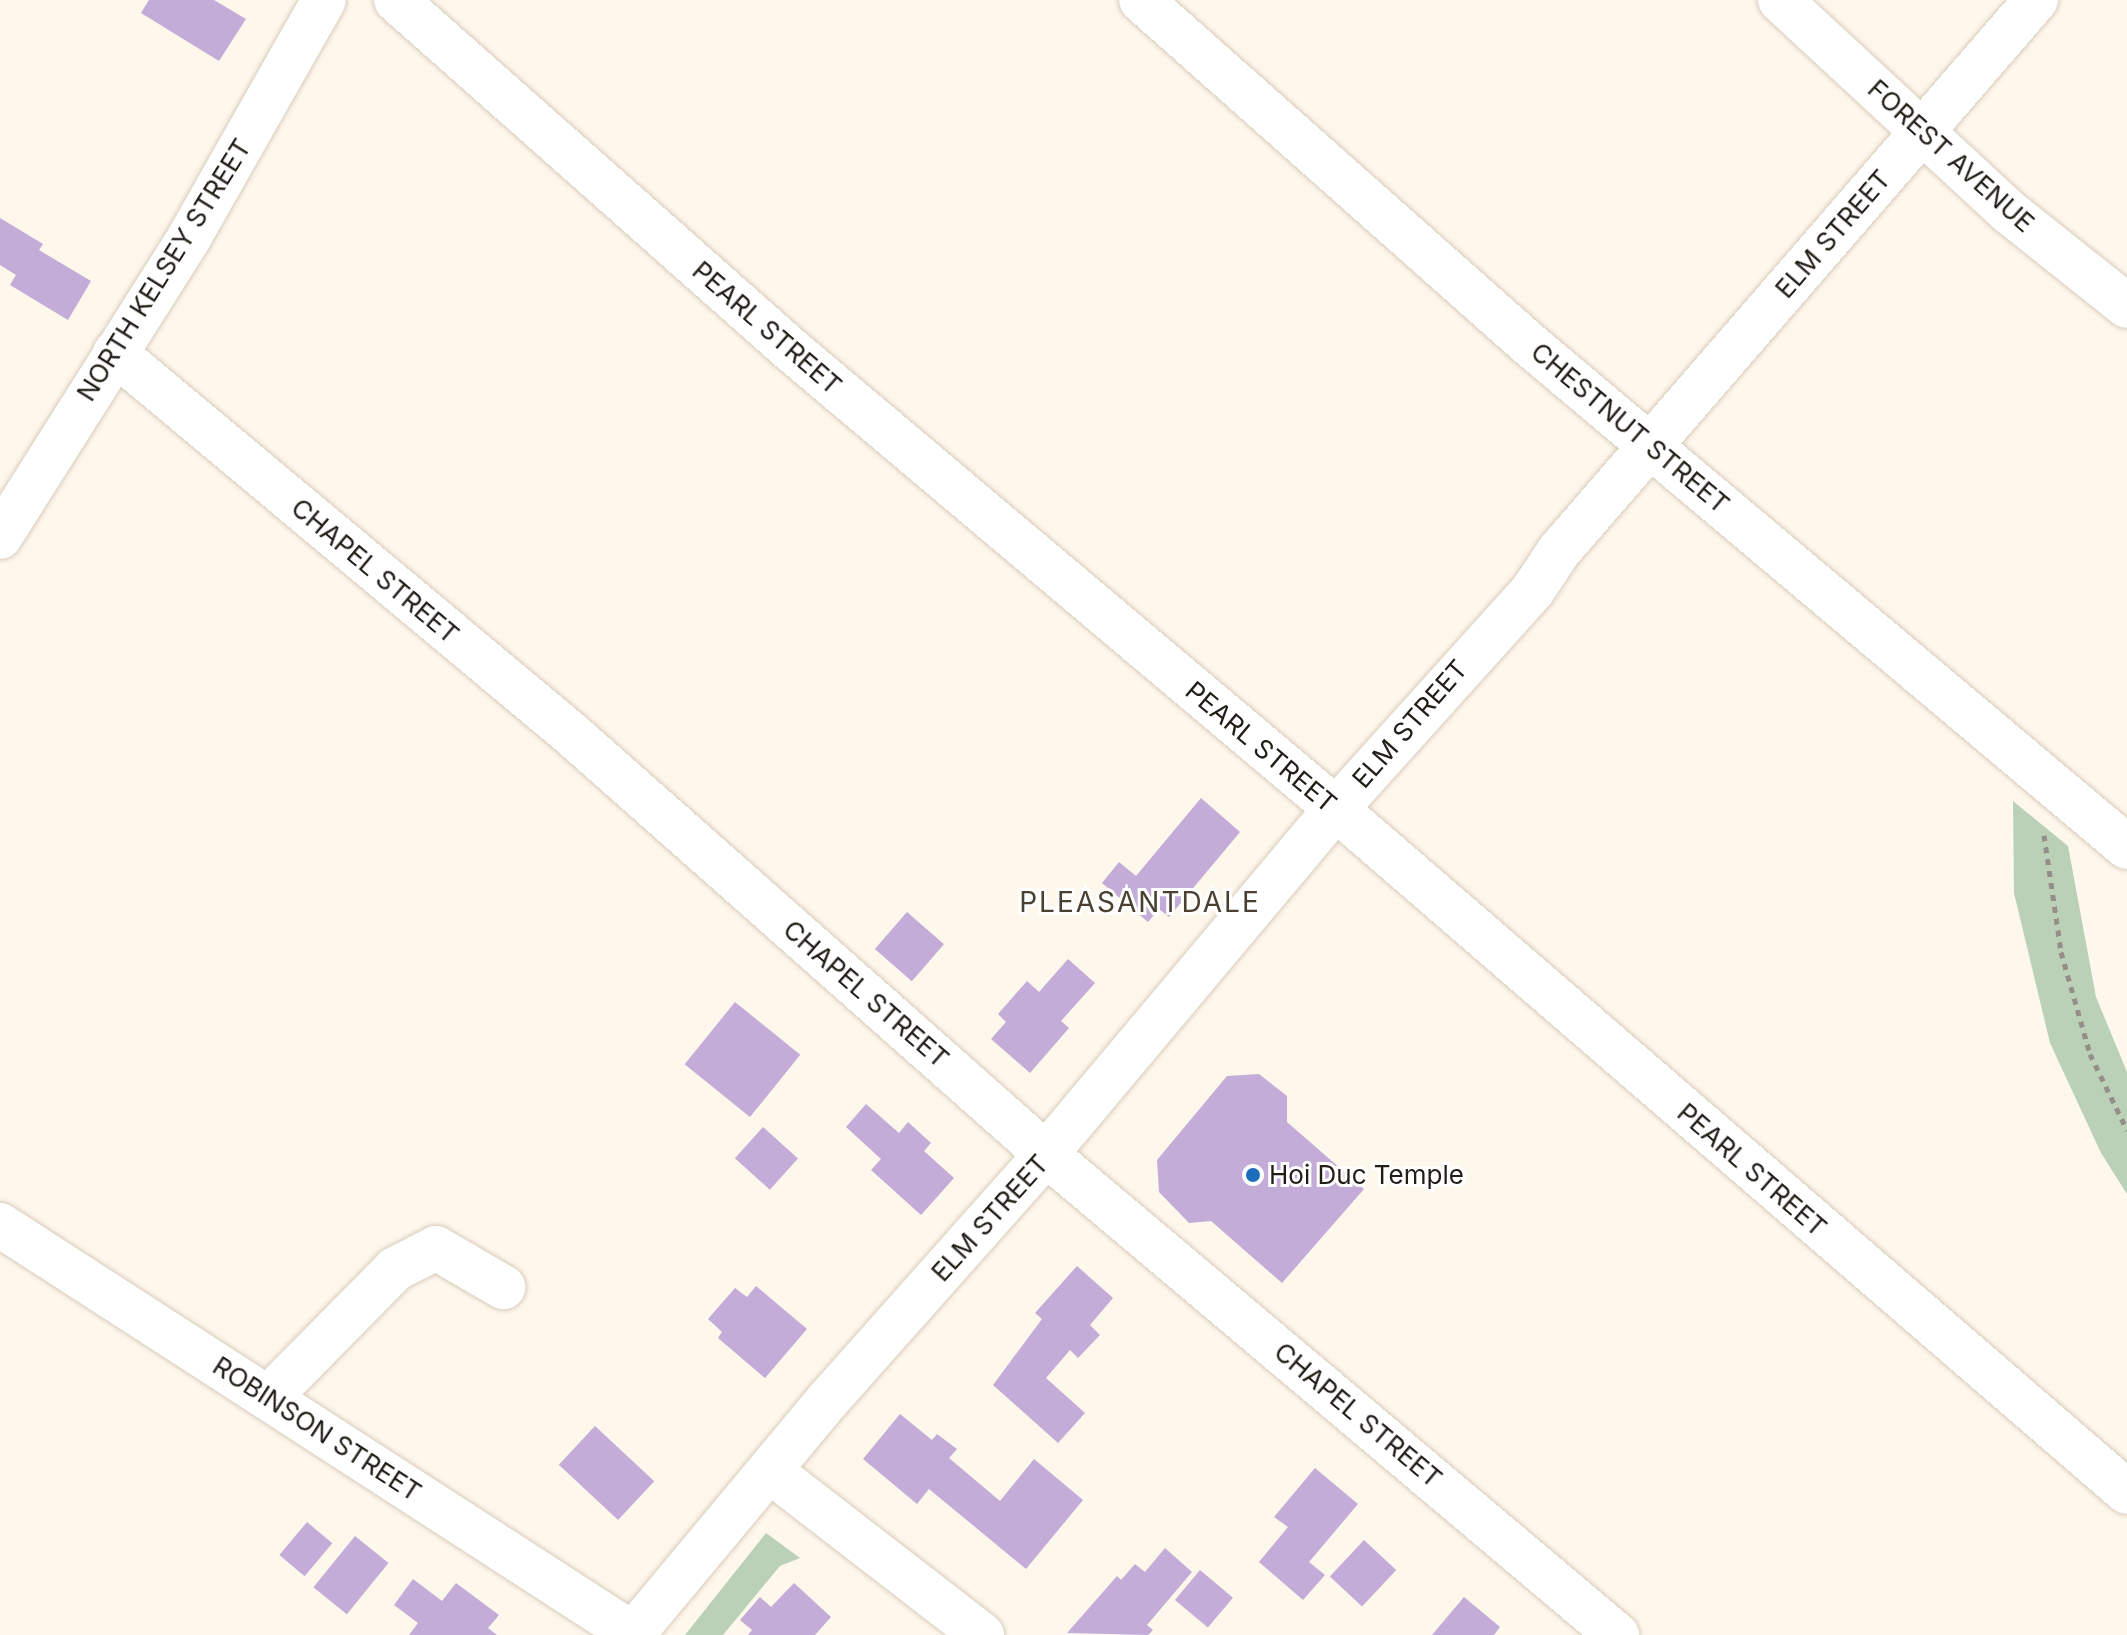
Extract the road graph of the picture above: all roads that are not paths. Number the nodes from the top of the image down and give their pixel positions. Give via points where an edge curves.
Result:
1 (324, 0) edge
2 (396, 0) edge
3 (1141, 0) edge
4 (1780, 0) edge
5 (2036, 0) edge
6 (1922, 130) junction
7 (2127, 306) edge
8 (115, 353) junction
9 (1652, 443) junction
10 (0, 537) edge
11 (1336, 809) junction
12 (2127, 847) edge
13 (1046, 1154) junction
14 (0, 1225) edge
15 (503, 1287) dead end
16 (268, 1398) junction
17 (770, 1471) junction
18 (2127, 1492) edge
19 (633, 1634) edge
20 (982, 1635) edge
21 (1617, 1635) edge

1 - 8 street, NORTH KELSEY STREET via 190,236
2 - 11 street, PEARL STREET via 790,349
3 - 9 street, CHESTNUT STREET via 1530,345
4 - 6 street, FOREST AVENUE
5 - 6 street, ELM STREET
6 - 7 street, FOREST AVENUE via 2009,212
6 - 9 street, ELM STREET
8 - 10 street, NORTH KELSEY STREET
8 - 13 street, CHAPEL STREET via 569,732
9 - 11 street, ELM STREET via 1559,551 1533,590
9 - 12 street, CHESTNUT STREET via 1842,610
11 - 13 street, ELM STREET
11 - 18 street, PEARL STREET
13 - 17 street, ELM STREET
13 - 21 street, CHAPEL STREET
14 - 16 street, ROBINSON STREET
15 - 16 street via 436,1248 395,1269
16 - 19 street, ROBINSON STREET
17 - 19 street, ELM STREET
17 - 20 street

